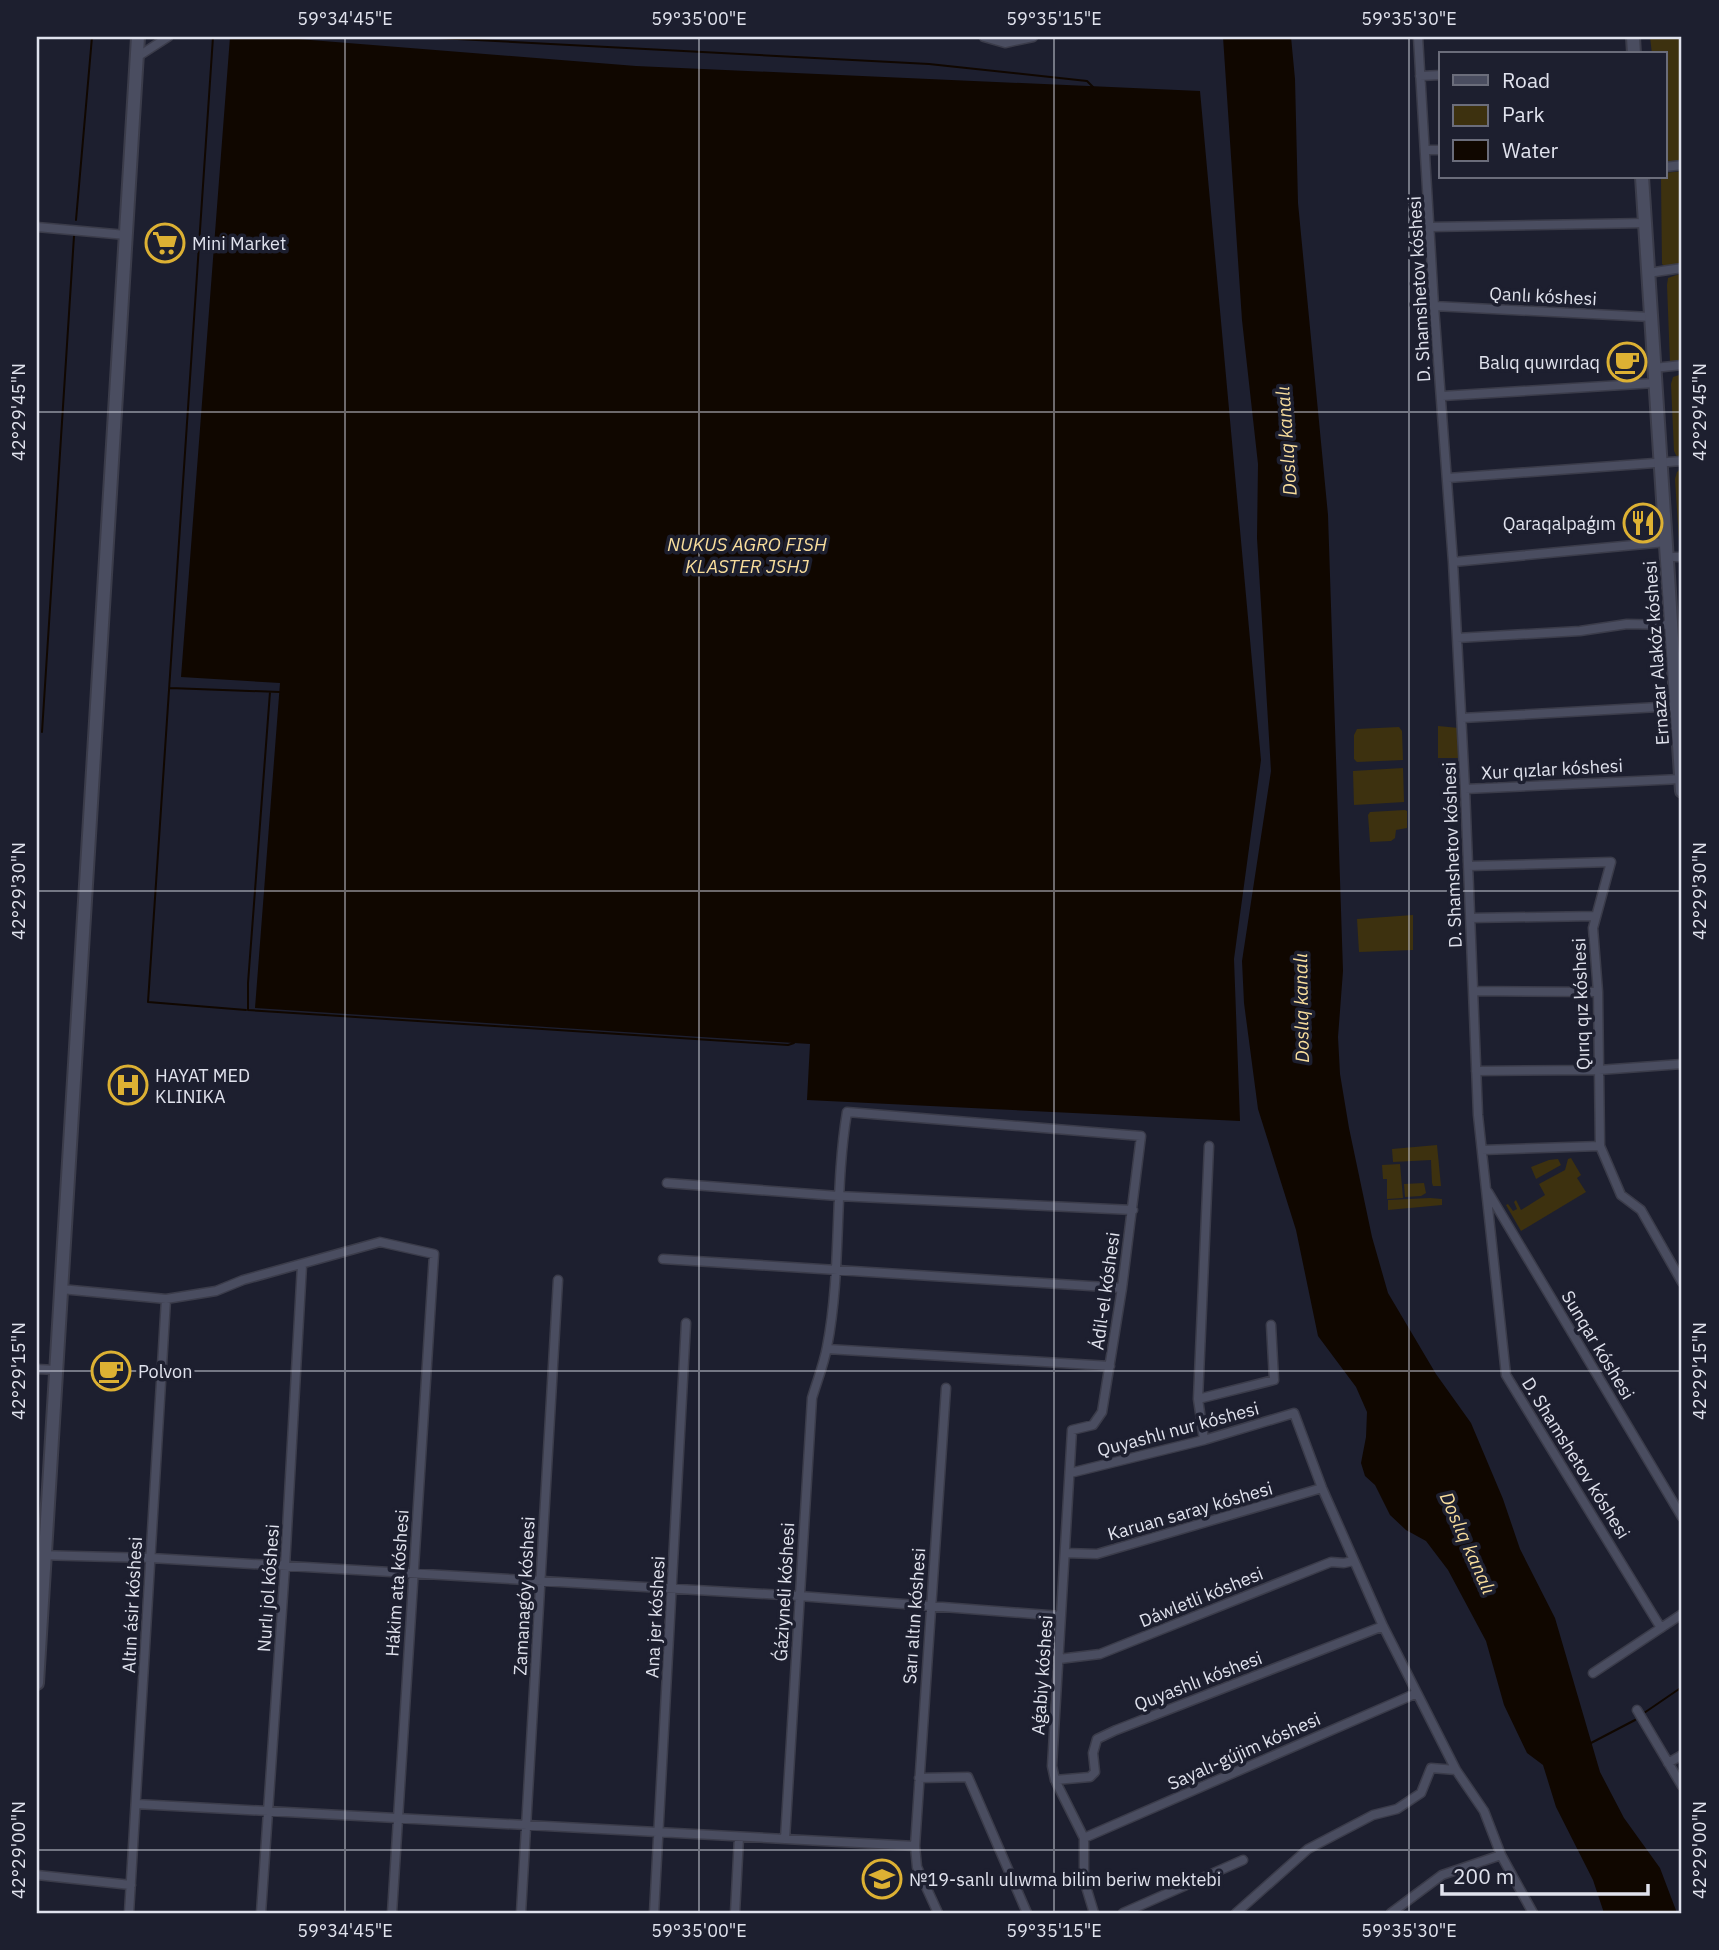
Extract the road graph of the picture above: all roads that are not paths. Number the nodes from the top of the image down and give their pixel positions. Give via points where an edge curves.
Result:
1 (138, 37) edge
2 (169, 37) edge
3 (984, 37) edge
4 (1033, 37) edge
5 (1418, 37) edge
6 (1005, 40) edge
7 (137, 57) junction
8 (1439, 75) edge
9 (1420, 76) junction
10 (1427, 150) junction
11 (1439, 150) edge
12 (1642, 178) edge
13 (1645, 223) junction
14 (37, 227) edge
15 (1431, 227) junction
16 (126, 235) junction
17 (1682, 268) edge
18 (1648, 273) junction
19 (1434, 306) junction
20 (1651, 317) junction
21 (1682, 365) edge
22 (1654, 368) junction
23 (1655, 383) junction
24 (1441, 396) junction
25 (1682, 461) edge
26 (1661, 462) junction
27 (1448, 478) junction
28 (1666, 542) junction
29 (1667, 557) junction
30 (1682, 557) edge
31 (1453, 562) junction
32 (1672, 625) junction
33 (1457, 638) junction
34 (1677, 706) junction
35 (1461, 718) junction
36 (1681, 779) edge
37 (1465, 789) junction
38 (1682, 791) edge
39 (1468, 866) junction
40 (1596, 916) junction
41 (1470, 918) junction
42 (1473, 991) junction
43 (1598, 992) junction
44 (1682, 1064) edge
45 (1600, 1070) junction
46 (1476, 1071) junction
47 (1141, 1136) joint
48 (1209, 1146) dead end
49 (1600, 1146) junction
50 (1482, 1150) junction
51 (667, 1183) dead end
52 (1486, 1188) junction
53 (838, 1196) junction
54 (1133, 1210) junction
55 (663, 1259) dead end
56 (302, 1265) junction
57 (836, 1271) junction
58 (558, 1280) dead end
59 (1682, 1282) edge
60 (1122, 1288) junction
61 (61, 1289) junction
62 (166, 1299) junction
63 (687, 1323) dead end
64 (1270, 1325) dead end
65 (827, 1349) junction
66 (1110, 1366) junction
67 (37, 1369) edge
68 (56, 1370) junction
69 (946, 1388) dead end
70 (1198, 1399) junction
71 (1072, 1430) joint
72 (1204, 1440) junction
73 (1070, 1474) junction
74 (1322, 1488) junction
75 (1682, 1517) edge
76 (1065, 1553) junction
77 (41, 1555) edge
78 (151, 1558) junction
79 (1353, 1561) junction
80 (285, 1566) junction
81 (413, 1574) junction
82 (540, 1581) junction
83 (672, 1589) junction
84 (799, 1596) junction
85 (931, 1606) junction
86 (1682, 1614) edge
87 (1061, 1616) junction
88 (1383, 1626) junction
89 (1661, 1628) junction
90 (1059, 1659) junction
91 (1593, 1673) dead end
92 (37, 1683) edge
93 (1417, 1693) junction
94 (1637, 1710) dead end
95 (1682, 1755) edge
96 (1668, 1763) junction
97 (1456, 1770) junction
98 (919, 1778) junction
99 (1055, 1780) junction
100 (1682, 1787) edge
101 (136, 1804) junction
102 (268, 1811) junction
103 (397, 1818) junction
104 (527, 1825) junction
105 (657, 1833) junction
106 (739, 1837) junction
107 (1084, 1838) junction
108 (785, 1839) junction
109 (915, 1846) junction
110 (1501, 1855) junction
111 (1243, 1860) dead end
112 (37, 1875) edge
113 (131, 1885) junction
114 (129, 1913) edge
115 (261, 1913) edge
116 (392, 1913) edge
117 (521, 1913) edge
118 (654, 1913) edge
119 (735, 1913) edge
120 (938, 1913) edge
121 (1027, 1913) edge
122 (1094, 1913) edge
123 (1123, 1913) edge
124 (1236, 1913) edge
125 (1391, 1913) edge
126 (1533, 1913) edge

1 - 7 main road
2 - 7 street
3 - 6 street
4 - 6 street
5 - 9 street, D. Shamshetov kóshesi
7 - 16 main road
8 - 9 street
9 - 10 street, D. Shamshetov kóshesi
10 - 11 street
10 - 15 street, D. Shamshetov kóshesi
12 - 13 main road, Ernazar Alakóz kóshesi
13 - 15 street
13 - 18 main road, Ernazar Alakóz kóshesi
14 - 16 street
15 - 19 street, D. Shamshetov kóshesi
16 - 61 main road
17 - 18 street
18 - 20 main road, Ernazar Alakóz kóshesi
19 - 20 street, Qanlı kóshesi
19 - 24 street, D. Shamshetov kóshesi
20 - 22 main road, Ernazar Alakóz kóshesi
21 - 22 street
22 - 23 main road, Ernazar Alakóz kóshesi
23 - 24 street
23 - 26 main road, Ernazar Alakóz kóshesi
24 - 27 street, D. Shamshetov kóshesi
25 - 26 street
26 - 27 street
26 - 28 main road, Ernazar Alakóz kóshesi
27 - 31 street, D. Shamshetov kóshesi
28 - 29 main road, Ernazar Alakóz kóshesi
28 - 31 street
29 - 30 street
29 - 32 main road, Ernazar Alakóz kóshesi
31 - 33 street, D. Shamshetov kóshesi
32 - 33 street via 1627,624
32 - 34 main road, Ernazar Alakóz kóshesi
33 - 35 street, D. Shamshetov kóshesi
34 - 35 street
34 - 36 main road, Ernazar Alakóz kóshesi
35 - 37 street, D. Shamshetov kóshesi
36 - 37 street, Xur qızlar kóshesi
36 - 38 main road, Ernazar Alakóz kóshesi
37 - 39 street, D. Shamshetov kóshesi
39 - 40 street, Qırıq qız kóshesi via 1611,862
39 - 41 street, D. Shamshetov kóshesi
40 - 41 street
40 - 43 street, Qırıq qız kóshesi
41 - 42 street, D. Shamshetov kóshesi
42 - 43 street
42 - 46 street, D. Shamshetov kóshesi
43 - 45 street, Qırıq qız kóshesi
44 - 45 street
45 - 46 street
45 - 49 street, Qırıq qız kóshesi
46 - 50 street, D. Shamshetov kóshesi
47 - 53 street, Ǵáziyneli kóshesi via 847,1112
47 - 54 street, Ádil-el kóshesi
48 - 70 street
49 - 50 street
49 - 59 street via 1621,1195 1641,1210
50 - 52 street, D. Shamshetov kóshesi
51 - 53 street
52 - 75 street, Sunqar kóshesi
52 - 89 street, D. Shamshetov kóshesi via 1506,1375
53 - 54 street
53 - 57 street, Ǵáziyneli kóshesi
54 - 60 street, Ádil-el kóshesi
55 - 57 street
56 - 62 street via 216,1291
56 - 80 street, Nurlı jol kóshesi
56 - 81 street, Hákim ata kóshesi via 380,1242 434,1254
57 - 60 street
57 - 65 street, Ǵáziyneli kóshesi
58 - 82 street, Zamanagóy kóshesi
60 - 66 street, Ádil-el kóshesi
61 - 62 street
61 - 68 main road
62 - 78 street, Altın ásir kóshesi
63 - 83 street, Ana jer kóshesi
64 - 70 street via 1274,1380
65 - 66 street
65 - 84 street, Ǵáziyneli kóshesi via 812,1398
66 - 71 street, Ádil-el kóshesi via 1102,1412 1093,1425
67 - 68 street
68 - 77 main road
69 - 85 street, Sarı altın kóshesi
70 - 72 street
71 - 73 street, Aǵabiy kóshesi
72 - 73 street, Quyashlı nur kóshesi
72 - 74 street, Quyashlı nur kóshesi via 1294,1413
73 - 76 street, Aǵabiy kóshesi
74 - 76 street, Karuan saray kóshesi via 1097,1554
74 - 79 street
76 - 87 street, Aǵabiy kóshesi
77 - 78 street
77 - 92 main road
78 - 80 street
78 - 101 street, Altın ásir kóshesi
79 - 88 street
79 - 90 street, Dáwletli kóshesi via 1331,1562 1100,1654
80 - 81 street
80 - 102 street, Nurlı jol kóshesi
81 - 82 street
81 - 103 street, Hákim ata kóshesi
82 - 83 street
82 - 104 street, Zamanagóy kóshesi
83 - 84 street
83 - 105 street, Ana jer kóshesi
84 - 85 street
84 - 108 street, Ǵáziyneli kóshesi
85 - 87 street
85 - 98 street, Sarı altın kóshesi
86 - 89 street
87 - 90 street, Aǵabiy kóshesi
88 - 93 street
88 - 99 street, Quyashlı kóshesi via 1107,1734 1097,1739 1093,1754 1096,1772 1090,1777
89 - 91 street
90 - 99 street, Aǵabiy kóshesi
93 - 97 street
93 - 107 street, Sayalı-gújim kóshesi
94 - 96 street
95 - 96 street
96 - 100 street
97 - 110 street via 1484,1811
97 - 124 street via 1431,1768 1421,1793 1397,1809 1373,1815 1308,1849
98 - 109 street, Sarı altın kóshesi
98 - 121 street via 968,1777
99 - 107 street, Aǵabiy kóshesi
101 - 102 street
101 - 113 street, Altın ásir kóshesi
102 - 103 street
102 - 115 street, Nurlı jol kóshesi
103 - 104 street
103 - 116 street, Hákim ata kóshesi
104 - 105 street
104 - 117 street, Zamanagóy kóshesi
105 - 106 street
105 - 118 street, Ana jer kóshesi
106 - 108 street
106 - 119 street
107 - 122 street, Aǵabiy kóshesi via 1084,1881
108 - 109 street
109 - 120 street, Sarı altın kóshesi via 917,1867
110 - 125 street via 1443,1875
110 - 126 street
111 - 123 street
112 - 113 street
113 - 114 street, Altın ásir kóshesi

